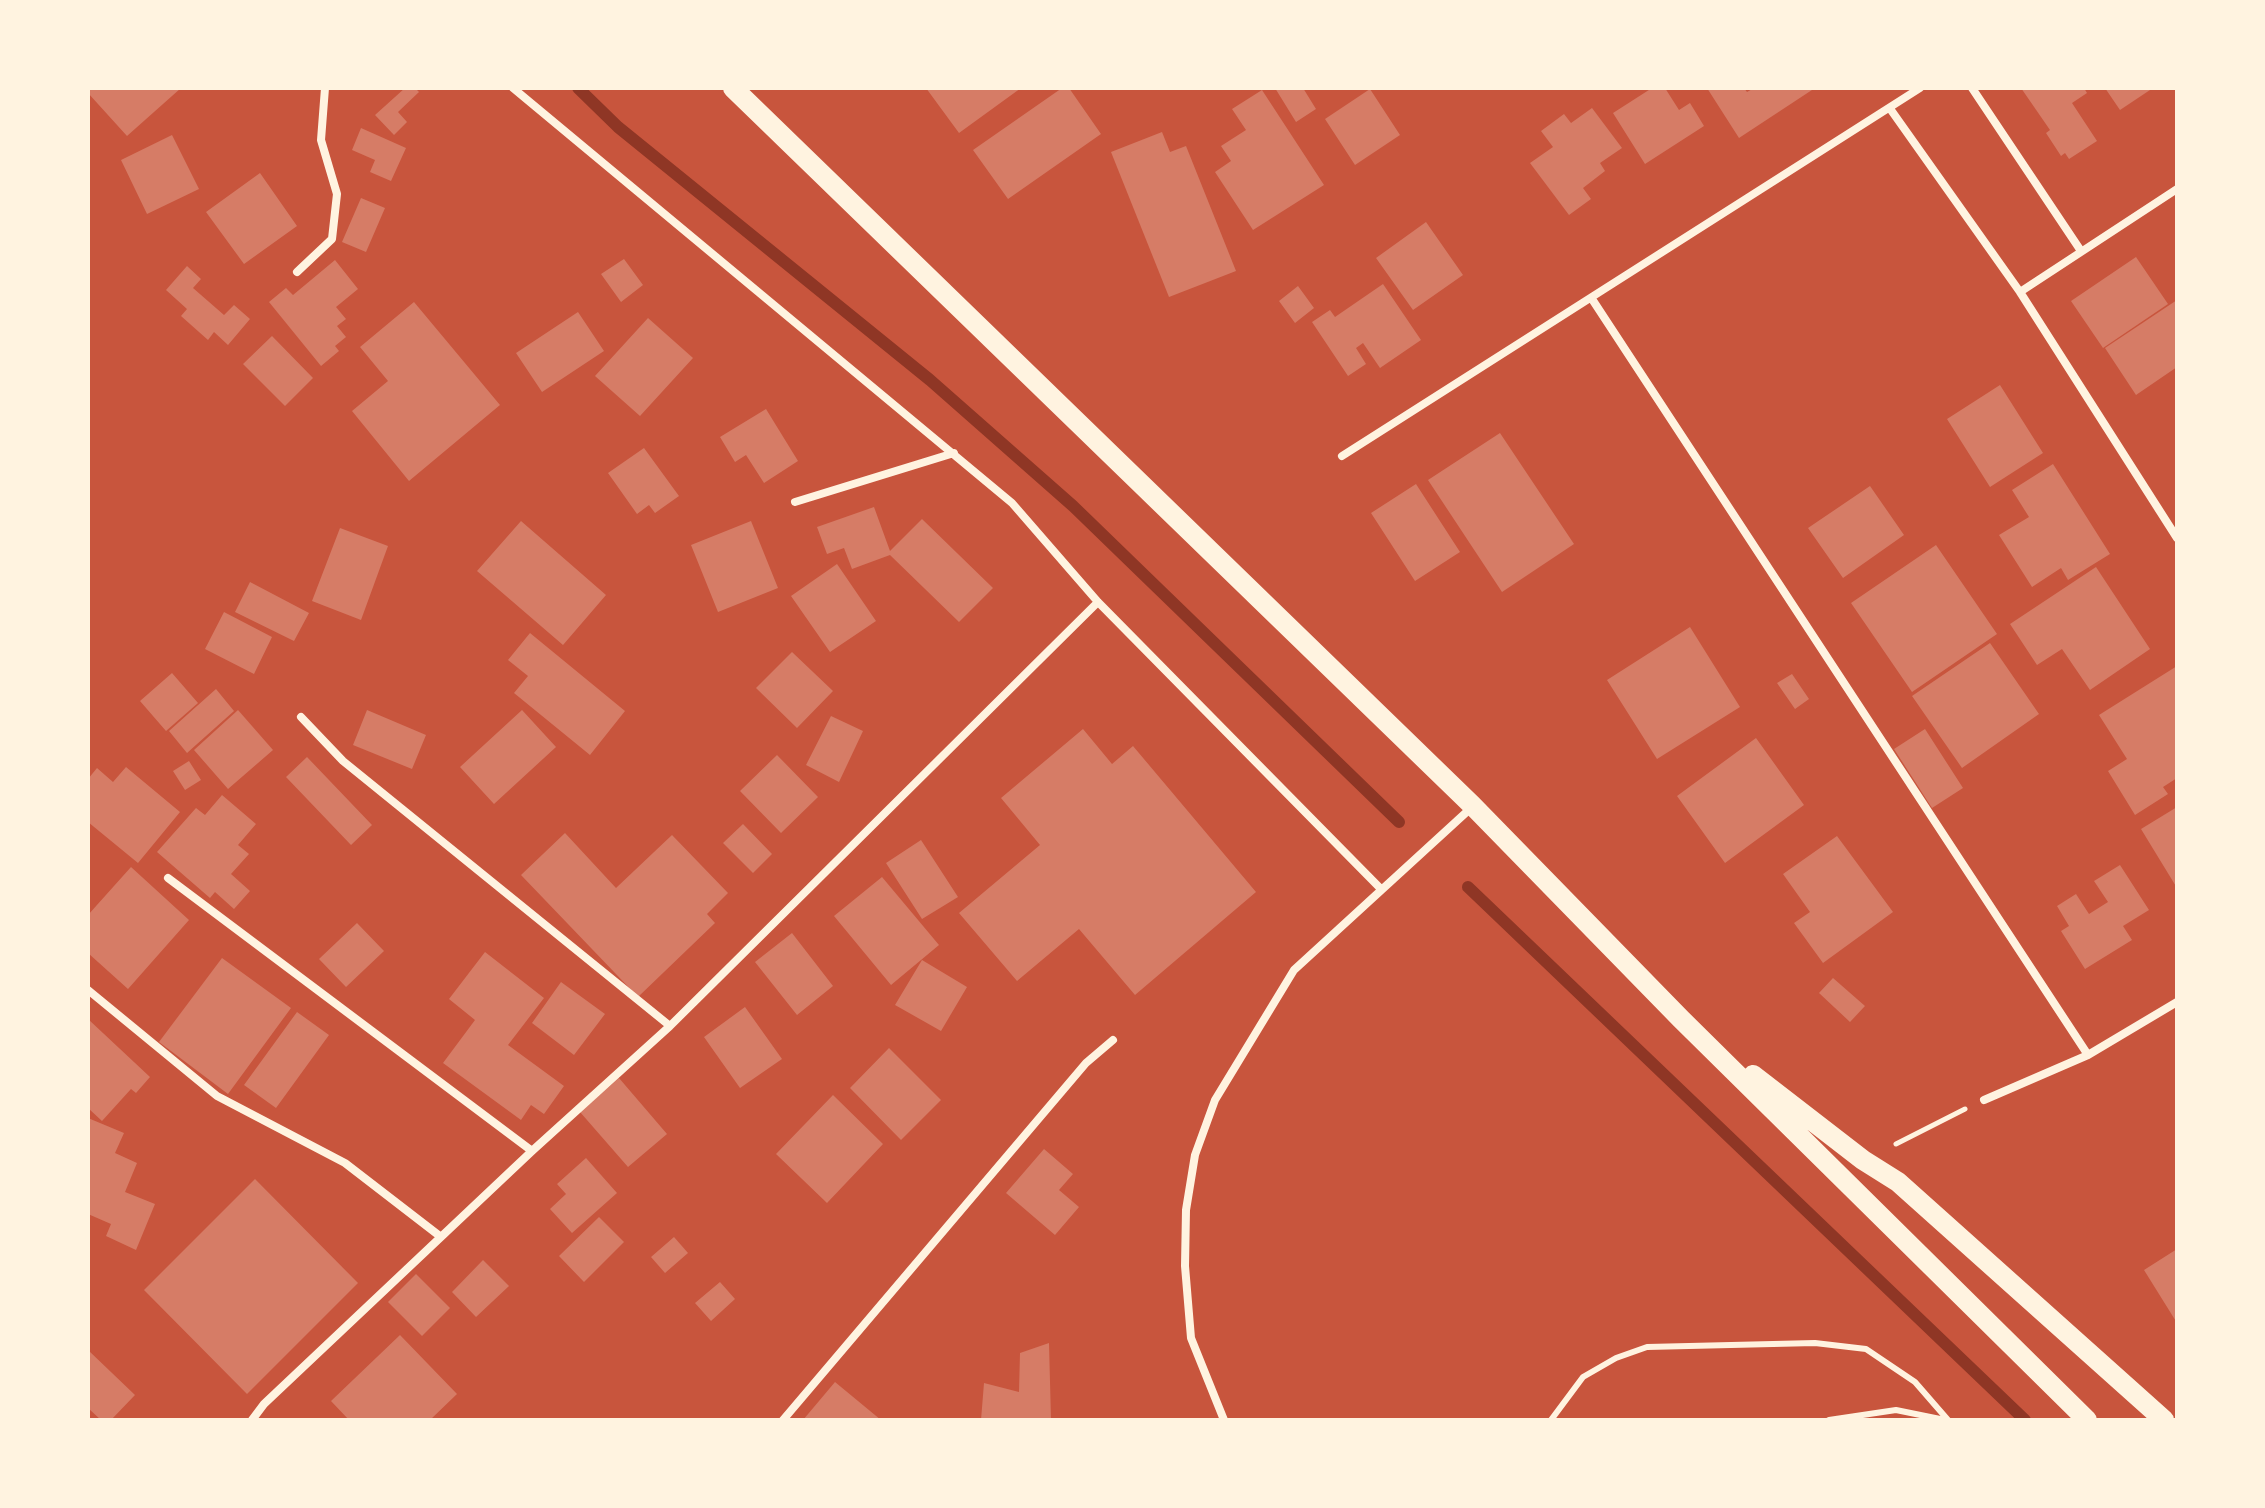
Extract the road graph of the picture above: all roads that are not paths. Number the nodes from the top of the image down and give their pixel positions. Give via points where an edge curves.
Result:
1 (325, 88) edge
2 (513, 88) edge
3 (733, 88) edge
4 (1920, 88) edge
5 (1972, 88) edge
6 (1891, 110) junction
7 (2177, 189) edge
8 (2081, 251) junction
9 (297, 272) dead end
10 (2020, 292) junction
11 (1592, 299) junction
12 (954, 453) junction
13 (1342, 456) dead end
14 (795, 502) dead end
15 (2177, 538) edge
16 (1098, 602) junction
17 (301, 717) dead end
18 (1473, 806) junction
19 (168, 878) dead end
20 (1380, 888) junction
21 (88, 990) edge
22 (2177, 1002) edge
23 (1681, 1019) junction
24 (670, 1026) junction
25 (1113, 1040) dead end
26 (2088, 1055) junction
27 (1984, 1100) road end
28 (532, 1151) junction
29 (441, 1237) junction
30 (252, 1420) edge
31 (783, 1420) edge
32 (1224, 1420) edge
33 (1551, 1420) edge
34 (1829, 1420) edge
35 (1946, 1420) edge
36 (2087, 1420) edge
37 (2164, 1420) edge

1 - 9 street via 321,140 337,194 332,239
2 - 12 street
3 - 18 main road
4 - 6 street
5 - 8 street
6 - 10 street
6 - 11 street
7 - 8 street
8 - 10 street
10 - 15 street
11 - 13 street
11 - 26 street
12 - 14 street
12 - 16 street via 1012,503
16 - 20 street
16 - 24 street
17 - 24 street via 343,761
18 - 20 street
18 - 23 main road
19 - 28 street
20 - 32 street via 1294,970 1215,1100 1195,1155 1186,1210 1191,1338
21 - 29 street via 217,1096 345,1163
22 - 26 street
23 - 36 main road
23 - 37 main road via 1898,1182
24 - 28 street
25 - 31 street via 1086,1063
26 - 27 street
28 - 29 street
29 - 30 street
33 - 35 lane via 1583,1377 1647,1347 1815,1343 1866,1349 1915,1382
34 - 35 lane via 1896,1410

